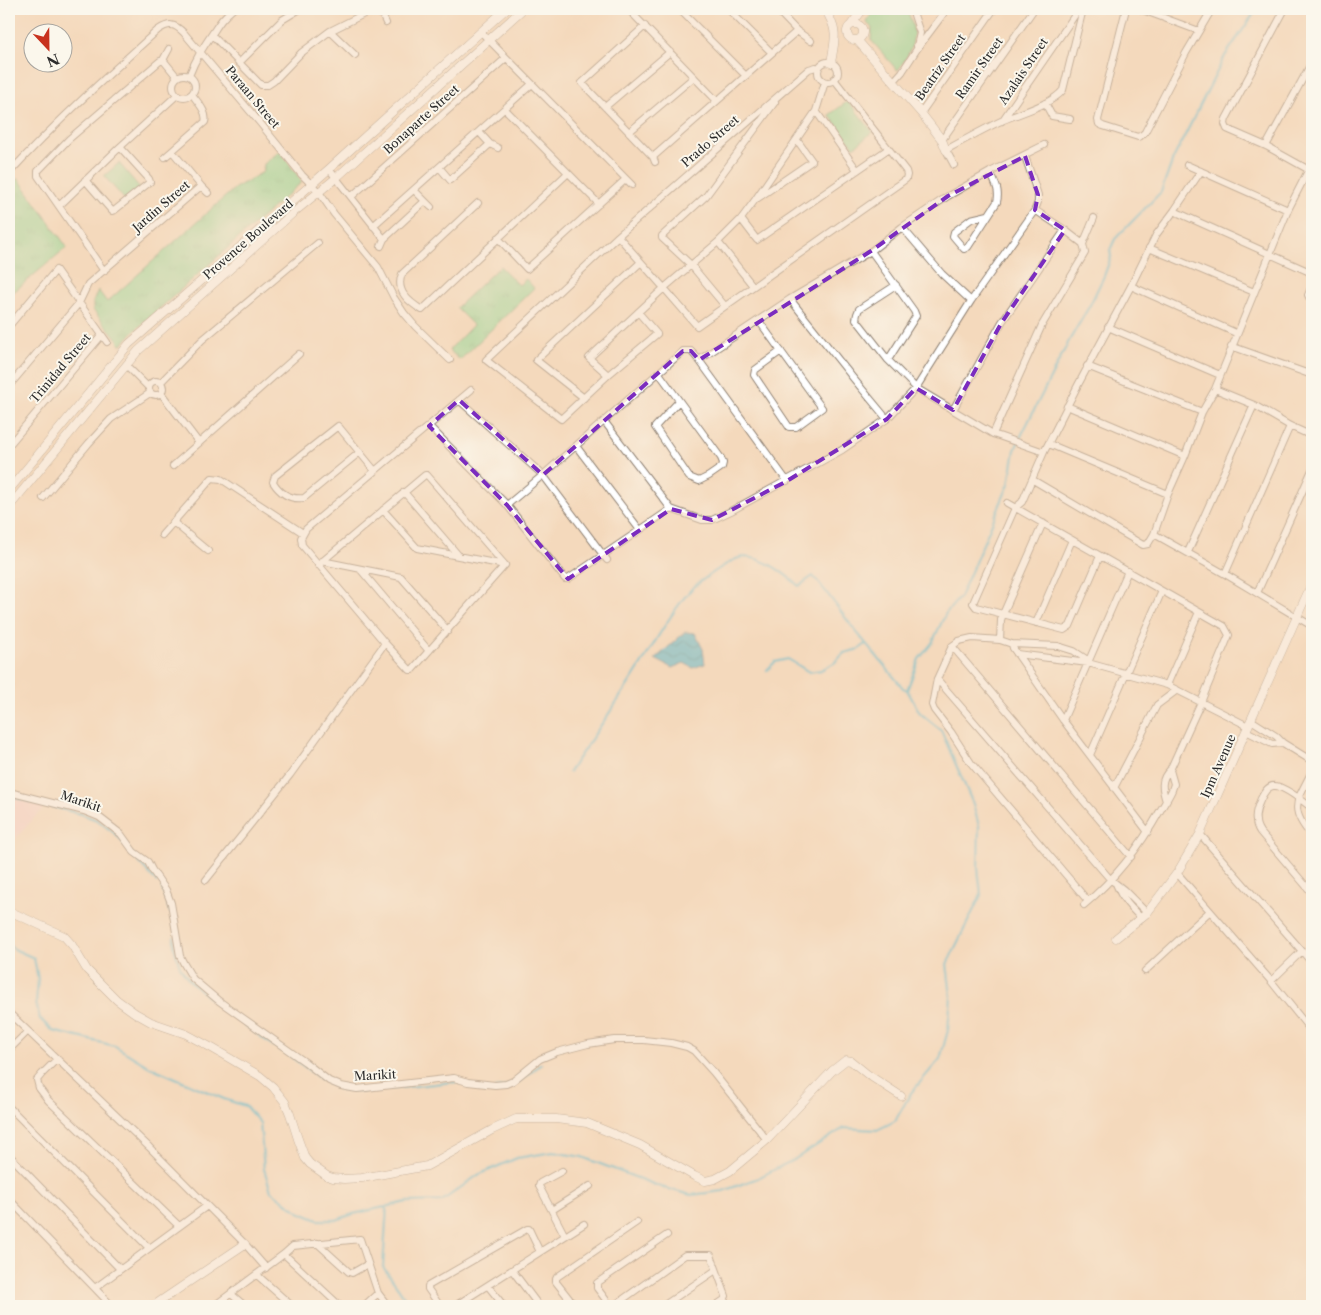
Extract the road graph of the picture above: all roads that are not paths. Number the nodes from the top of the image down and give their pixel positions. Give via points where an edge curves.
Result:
1 (233, 9) edge
2 (300, 9) edge
3 (374, 9) edge
4 (379, 9) edge
5 (506, 9) edge
6 (523, 9) edge
7 (628, 9) edge
8 (679, 9) edge
9 (728, 9) edge
10 (776, 9) edge
11 (825, 9) edge
12 (863, 9) edge
13 (912, 9) edge
14 (946, 9) edge
15 (994, 9) edge
16 (1034, 9) edge
17 (1079, 9) edge
18 (1083, 9) edge
19 (1126, 9) edge
20 (1140, 9) edge
21 (1212, 9) edge
22 (1285, 9) edge
23 (215, 13) dead end
24 (221, 19) junction
25 (386, 23) dead end
26 (645, 26) junction
27 (849, 29) junction
28 (1199, 30) junction
29 (330, 31) junction
30 (797, 31) junction
31 (481, 32) junction
32 (836, 34) junction
33 (212, 35) junction
34 (489, 40) junction
35 (857, 40) junction
36 (811, 41) dead end
37 (169, 49) dead end
38 (917, 49) junction
39 (200, 52) junction
40 (670, 52) junction
41 (772, 54) junction
42 (355, 56) dead end
43 (506, 58) junction
44 (163, 60) junction
45 (1312, 62) edge
46 (239, 63) junction
47 (830, 64) junction
48 (819, 68) junction
49 (189, 76) junction
50 (746, 76) junction
51 (177, 77) junction
52 (694, 77) junction
53 (834, 79) junction
54 (894, 81) junction
55 (825, 82) junction
56 (532, 84) junction
57 (782, 93) junction
58 (192, 94) junction
59 (177, 95) junction
60 (717, 101) junction
61 (1044, 103) junction
62 (605, 107) junction
63 (505, 109) junction
64 (816, 111) junction
65 (921, 113) junction
66 (1070, 119) dead end
67 (1002, 121) junction
68 (479, 132) junction
69 (629, 132) junction
70 (796, 140) junction
71 (942, 140) junction
72 (490, 144) junction
73 (1044, 146) dead end
74 (1266, 146) junction
75 (120, 147) junction
76 (498, 148) dead end
77 (888, 149) junction
78 (946, 150) junction
79 (172, 151) junction
80 (1025, 156) junction
81 (165, 157) dead end
82 (954, 165) dead end
83 (1187, 165) dead end
84 (439, 168) junction
85 (1311, 168) edge
86 (329, 169) junction
87 (857, 170) junction
88 (1201, 171) junction
89 (990, 172) junction
90 (9, 173) edge
91 (568, 173) junction
92 (336, 178) junction
93 (626, 179) junction
94 (85, 180) junction
95 (311, 184) junction
96 (632, 185) dead end
97 (202, 186) junction
98 (414, 190) junction
99 (319, 192) junction
100 (208, 193) dead end
101 (350, 197) junction
102 (755, 200) junction
103 (425, 201) junction
104 (478, 203) dead end
105 (599, 204) junction
106 (59, 206) junction
107 (431, 207) dead end
108 (1035, 210) junction
109 (1288, 210) junction
110 (1174, 211) junction
111 (988, 214) junction
112 (1094, 218) dead end
113 (741, 219) junction
114 (373, 226) junction
115 (902, 227) junction
116 (1065, 230) junction
117 (618, 236) junction
118 (498, 238) junction
119 (718, 242) junction
120 (318, 243) dead end
121 (1083, 244) junction
122 (1149, 248) junction
123 (871, 250) junction
124 (1270, 253) junction
125 (641, 262) junction
126 (691, 265) junction
127 (104, 270) junction
128 (1312, 272) edge
129 (896, 285) junction
130 (753, 286) junction
131 (1130, 286) junction
132 (1312, 286) edge
133 (664, 288) junction
134 (1254, 292) junction
135 (790, 299) junction
136 (971, 301) junction
137 (1312, 301) edge
138 (79, 303) junction
139 (725, 306) junction
140 (24, 308) junction
141 (638, 312) junction
142 (9, 320) edge
143 (759, 321) junction
144 (9, 326) edge
145 (1108, 327) junction
146 (1236, 333) junction
147 (102, 335) junction
148 (107, 342) dead end
149 (129, 344) junction
150 (1232, 346) junction
151 (138, 351) junction
152 (782, 351) junction
153 (299, 354) dead end
154 (450, 360) dead end
155 (699, 360) junction
156 (888, 360) junction
157 (126, 365) junction
158 (1087, 366) junction
159 (660, 373) junction
160 (608, 375) junction
161 (1220, 375) junction
162 (1312, 375) edge
163 (160, 383) junction
164 (9, 386) edge
165 (916, 388) junction
166 (1214, 389) junction
167 (149, 390) junction
168 (471, 390) dead end
169 (160, 393) junction
170 (584, 398) junction
171 (459, 400) junction
172 (679, 401) junction
173 (1254, 405) junction
174 (1068, 406) junction
175 (952, 410) junction
176 (1202, 412) junction
177 (887, 418) junction
178 (604, 421) junction
179 (429, 426) junction
180 (1290, 426) junction
181 (993, 434) junction
182 (1312, 436) edge
183 (199, 443) junction
184 (1049, 444) junction
185 (9, 445) edge
186 (576, 446) junction
187 (360, 452) junction
188 (1044, 452) junction
189 (1185, 456) junction
190 (173, 466) dead end
191 (1312, 470) edge
192 (376, 471) junction
193 (543, 475) junction
194 (1033, 480) junction
195 (787, 481) junction
196 (9, 490) edge
197 (404, 492) junction
198 (1168, 494) junction
199 (43, 498) dead end
200 (1007, 503) dead end
201 (507, 505) junction
202 (9, 507) edge
203 (1015, 508) junction
204 (671, 509) junction
205 (383, 510) junction
206 (173, 522) junction
207 (1043, 523) junction
208 (640, 530) junction
209 (303, 533) junction
210 (1154, 534) junction
211 (162, 535) dead end
212 (1072, 540) junction
213 (208, 551) dead end
214 (1188, 552) junction
215 (459, 556) junction
216 (1100, 556) junction
217 (605, 557) junction
218 (320, 563) junction
219 (505, 565) junction
220 (360, 568) junction
221 (1128, 572) junction
222 (1225, 574) junction
223 (1312, 583) edge
224 (1162, 591) junction
225 (1257, 592) junction
226 (1199, 612) junction
227 (1003, 614) junction
228 (1296, 618) junction
229 (1036, 623) junction
230 (1312, 626) edge
231 (448, 631) junction
232 (1000, 640) junction
233 (385, 644) junction
234 (1012, 644) junction
235 (952, 646) junction
236 (429, 651) junction
237 (1018, 654) junction
238 (1089, 662) junction
239 (1125, 674) junction
240 (937, 679) junction
241 (1167, 685) junction
242 (1177, 690) junction
243 (1201, 702) junction
244 (1312, 702) edge
245 (1312, 710) edge
246 (1063, 720) junction
247 (1249, 726) junction
248 (1283, 743) junction
249 (1090, 755) junction
250 (1312, 761) edge
251 (1170, 770) junction
252 (1312, 771) edge
253 (1114, 788) junction
254 (9, 792) edge
255 (1299, 798) junction
256 (1166, 801) junction
257 (1312, 808) edge
258 (1148, 832) junction
259 (1200, 834) junction
260 (1312, 836) edge
261 (1131, 857) junction
262 (1177, 873) junction
263 (1110, 879) junction
264 (206, 880) dead end
265 (1312, 893) edge
266 (9, 911) edge
267 (1210, 911) junction
268 (1144, 916) junction
269 (1116, 938) dead end
270 (1302, 951) junction
271 (1312, 963) edge
272 (1145, 971) dead end
273 (1271, 981) junction
274 (9, 1013) edge
275 (28, 1031) junction
276 (1312, 1032) edge
277 (9, 1050) edge
278 (57, 1059) junction
279 (902, 1096) dead end
280 (9, 1107) edge
281 (766, 1140) junction
282 (9, 1155) edge
283 (562, 1171) dead end
284 (590, 1186) dead end
285 (9, 1199) edge
286 (207, 1206) junction
287 (552, 1210) junction
288 (637, 1222) dead end
289 (584, 1224) dead end
290 (179, 1226) junction
291 (667, 1235) dead end
292 (565, 1236) junction
293 (317, 1243) junction
294 (245, 1244) junction
295 (149, 1248) junction
296 (540, 1252) junction
297 (284, 1254) junction
298 (368, 1264) junction
299 (266, 1268) junction
300 (120, 1269) junction
301 (512, 1270) junction
302 (716, 1270) junction
303 (257, 1275) junction
304 (488, 1286) junction
305 (95, 1288) junction
306 (231, 1294) junction
307 (378, 1294) junction
308 (465, 1304) edge
309 (112, 1306) edge
310 (153, 1306) edge
311 (214, 1306) edge
312 (245, 1306) edge
313 (292, 1306) edge
314 (340, 1306) edge
315 (364, 1306) edge
316 (388, 1306) edge
317 (440, 1306) edge
318 (455, 1306) edge
319 (504, 1306) edge
320 (539, 1306) edge
321 (575, 1306) edge
322 (663, 1306) edge
323 (715, 1306) edge

1 - 24 street
2 - 46 street via 282,20
3 - 29 street
4 - 25 street
5 - 31 street, Provence Boulevard
6 - 34 street, Provence Boulevard
7 - 26 street
8 - 50 street
9 - 41 street
10 - 30 street
11 - 32 street
12 - 27 street
13 - 38 street via 920,33
14 - 38 street
15 - 65 street, Beatriz Street
16 - 71 street, Ramir Street
17 - 67 street, Azalais Street
18 - 61 street via 1063,90
19 - 28 street via 1098,120 1102,126 1138,137
20 - 28 street
21 - 28 street
22 - 74 street via 1225,124 1228,129
23 - 24 street
24 - 33 street
26 - 40 street
26 - 62 street via 582,83
27 - 32 street
27 - 35 street via 849,38
27 - 35 street via 859,25 863,29 863,35
29 - 42 street
29 - 46 street via 268,85 261,85
30 - 36 street
30 - 41 street
31 - 34 street
31 - 86 street, Provence Boulevard
32 - 47 street
33 - 39 street
33 - 46 street
34 - 43 street
34 - 92 street, Provence Boulevard
35 - 54 street
37 - 44 street
38 - 54 street
39 - 49 street
39 - 90 street, Paraan Street via 180,28 169,25 158,30 40,139
39 - 95 street, Paraan Street
40 - 52 street
40 - 62 street
41 - 50 street
43 - 56 street
43 - 101 street, Bonaparte Street
44 - 51 street
44 - 106 street via 69,139 38,170 38,176
45 - 74 street
47 - 48 street
47 - 53 street via 837,71
48 - 55 street via 820,78
48 - 57 street, Prado Street via 809,69
49 - 51 street
49 - 58 street via 195,87
50 - 60 street
51 - 59 street via 173,83
52 - 60 street
52 - 69 street
53 - 55 street
53 - 77 street
54 - 65 street
55 - 64 street
56 - 63 street
56 - 93 street
57 - 117 street, Prado Street
57 - 126 street via 706,196 662,236
58 - 59 street via 185,97
58 - 79 street via 205,113 205,122
59 - 75 street
60 - 69 street via 654,160
61 - 66 street via 1052,116
61 - 67 street
62 - 69 street
63 - 68 street
63 - 91 street
64 - 70 street
64 - 87 street
65 - 71 street
67 - 78 street
68 - 72 street
68 - 84 street
70 - 102 street
70 - 102 street via 812,161
71 - 78 street
72 - 76 street
72 - 84 street via 450,180
73 - 80 street
74 - 85 street
75 - 94 street
75 - 94 street via 150,182 112,211
77 - 87 street
77 - 130 street via 906,171 906,179
78 - 82 street
79 - 81 street
79 - 97 street, Jardin Street
80 - 89 street
80 - 108 street via 1038,195
83 - 88 street
84 - 98 street
85 - 109 street
86 - 92 street
86 - 95 street, Provence Boulevard
87 - 113 street via 758,240
88 - 109 street
88 - 110 street
89 - 111 street via 998,188 998,197
89 - 115 street
91 - 105 street
91 - 118 street
92 - 99 street, Provence Boulevard
92 - 101 street
93 - 96 street
93 - 105 street
94 - 106 street
95 - 99 street, Paraan Street
95 - 149 street, Provence Boulevard
97 - 100 street
97 - 127 street, Jardin Street
98 - 103 street
98 - 114 street
99 - 151 street, Provence Boulevard
99 - 154 street, Paraan Street via 378,267 404,313
101 - 114 street
102 - 113 street
103 - 107 street
103 - 114 street via 382,243
104 - 118 street via 402,274 400,284 404,295 422,310
105 - 118 street via 528,270
106 - 127 street
108 - 116 street
108 - 136 street
109 - 124 street
110 - 122 street
110 - 124 street
111 - 111 street via 971,219 954,232 953,236 964,249
112 - 121 street
113 - 119 street
115 - 123 street
115 - 136 street via 942,274
116 - 121 street
116 - 175 street via 1002,322
117 - 125 street
117 - 170 street, Prado Street via 486,360 561,419
119 - 126 street
119 - 130 street
120 - 163 street via 202,340
121 - 181 street via 1084,253 1042,326
122 - 131 street
122 - 134 street
123 - 129 street
123 - 135 street
124 - 128 street
124 - 134 street
125 - 133 street
125 - 170 street via 536,360
126 - 133 street
126 - 139 street
127 - 138 street, Jardin Street via 88,284
129 - 156 street via 916,316
129 - 156 street via 856,314 856,319
130 - 139 street
131 - 145 street
131 - 146 street
132 - 137 street via 1308,295
133 - 139 street via 697,326
133 - 141 street
134 - 146 street
135 - 143 street
135 - 177 street
136 - 165 street
138 - 140 street, Trinidad Street via 54,268
138 - 147 street, Trinidad Street
138 - 164 street
140 - 142 street
140 - 144 street
141 - 160 street via 590,358
141 - 160 street via 657,334
143 - 152 street
143 - 155 street
145 - 158 street
145 - 161 street
146 - 150 street
147 - 148 street
147 - 185 street, Trinidad Street
149 - 151 street
149 - 196 street, Provence Boulevard
150 - 161 street
150 - 162 street
151 - 157 street, Provence Boulevard
152 - 152 street via 822,408 796,427 789,427 754,375 755,370
153 - 183 street
155 - 159 street via 690,352 683,351
155 - 195 street
156 - 165 street
157 - 167 street
157 - 202 street, Provence Boulevard
158 - 174 street
158 - 176 street
159 - 172 street
159 - 178 street
160 - 170 street
161 - 166 street
163 - 167 street via 153,381
163 - 169 street via 163,388
165 - 175 street
165 - 177 street
166 - 173 street
166 - 176 street
167 - 169 street via 155,395
167 - 199 street via 111,419
168 - 171 street
169 - 183 street
171 - 179 street
171 - 193 street
172 - 172 street via 723,463 722,467 699,481 690,477 655,427
173 - 180 street
173 - 214 street
174 - 184 street
174 - 189 street
175 - 181 street
176 - 189 street
177 - 195 street via 842,450
178 - 186 street
178 - 204 street
179 - 192 street
179 - 201 street
180 - 182 street
180 - 222 street
181 - 188 street
183 - 190 street
184 - 188 street
184 - 198 street
186 - 193 street
186 - 208 street
187 - 187 street via 304,498 290,498 273,482 275,476 336,426
187 - 192 street
188 - 194 street
189 - 198 street
191 - 225 street
192 - 209 street
193 - 201 street
193 - 217 street
194 - 203 street via 1022,502
194 - 210 street via 1144,545
195 - 204 street via 712,520 702,520
197 - 205 street
197 - 215 street
197 - 219 street via 428,476
198 - 210 street
200 - 203 street
201 - 217 street via 565,578
203 - 207 street
203 - 227 street via 974,603 976,607
204 - 208 street
205 - 215 street via 417,548
205 - 218 street
206 - 209 street via 212,478 216,478
206 - 211 street
206 - 213 street
207 - 212 street
207 - 227 street
208 - 217 street
209 - 218 street via 302,545
210 - 214 street
212 - 216 street
212 - 229 street
214 - 222 street
215 - 219 street
216 - 221 street
216 - 229 street via 1070,626 1064,630
218 - 220 street
218 - 233 street
219 - 231 street
220 - 231 street via 401,577
220 - 236 street
221 - 224 street
221 - 238 street
222 - 225 street
223 - 228 street, Ipm Avenue
224 - 226 street
224 - 239 street
225 - 228 street
226 - 241 street
226 - 243 street via 1224,626 1229,635
227 - 229 street
227 - 232 street
228 - 230 street
228 - 247 street, Ipm Avenue
231 - 236 street
232 - 234 street
232 - 235 street via 966,638
233 - 236 street via 410,670
233 - 264 street via 290,775
234 - 237 street
234 - 238 street via 1058,646 1074,651
235 - 240 street
235 - 261 street
237 - 238 street
237 - 246 street
238 - 239 street
238 - 246 street
239 - 241 street
239 - 249 street
240 - 263 street
240 - 263 street via 934,710 971,763 1086,903
241 - 242 street
242 - 243 street
242 - 253 street via 1157,705
243 - 247 street
243 - 251 street
244 - 245 street
246 - 249 street
247 - 248 street via 1276,736
247 - 248 street via 1272,744
247 - 259 street, Ipm Avenue
248 - 250 street
249 - 253 street
251 - 256 street via 1174,784
251 - 256 street via 1162,782
252 - 255 street
253 - 258 street
254 - 281 street, Marikit via 84,811 99,817 121,834 134,852 148,862 166,890 180,956 193,979 329,1081 357,1089 454,1078 506,1084 540,1059 588,1044 614,1040 671,1043 694,1051
255 - 257 street
255 - 260 street via 1298,818
255 - 265 street via 1277,786 1268,787 1258,808 1256,822 1260,832
256 - 258 street
258 - 261 street
259 - 262 street, Ipm Avenue
259 - 270 street
261 - 263 street
262 - 267 street
262 - 268 street, Ipm Avenue
263 - 268 street via 1130,907
266 - 281 street via 64,936 88,970 117,1000 135,1012 151,1022 186,1034 260,1076 284,1102 305,1158 333,1178 362,1178 427,1166 516,1119 587,1123 640,1145 705,1181 730,1170
267 - 272 street
267 - 273 street
268 - 269 street, Ipm Avenue
270 - 271 street
270 - 273 street
273 - 276 street
274 - 275 street
275 - 277 street
275 - 278 street
278 - 286 street
278 - 290 street via 37,1080 39,1088
279 - 281 street via 846,1060 832,1070
280 - 295 street
282 - 300 street
283 - 287 street via 539,1184
284 - 287 street
285 - 305 street
286 - 290 street
286 - 294 street
287 - 292 street
288 - 321 street via 557,1277 556,1282
289 - 292 street
290 - 295 street
291 - 302 street via 597,1283 596,1288 609,1304 614,1305 685,1256 711,1255
292 - 296 street
293 - 297 street via 293,1246
293 - 298 street via 351,1273
293 - 298 street via 360,1239
294 - 299 street
294 - 310 street
295 - 300 street
296 - 301 street
296 - 317 street via 527,1229 428,1286
297 - 299 street
297 - 314 street
298 - 307 street
299 - 303 street
300 - 305 street
301 - 304 street
301 - 320 street
302 - 322 street
302 - 323 street via 726,1298
303 - 306 street
303 - 313 street
304 - 308 street
304 - 319 street
305 - 309 street
306 - 311 street
306 - 312 street
307 - 315 street
307 - 316 street
308 - 318 street

